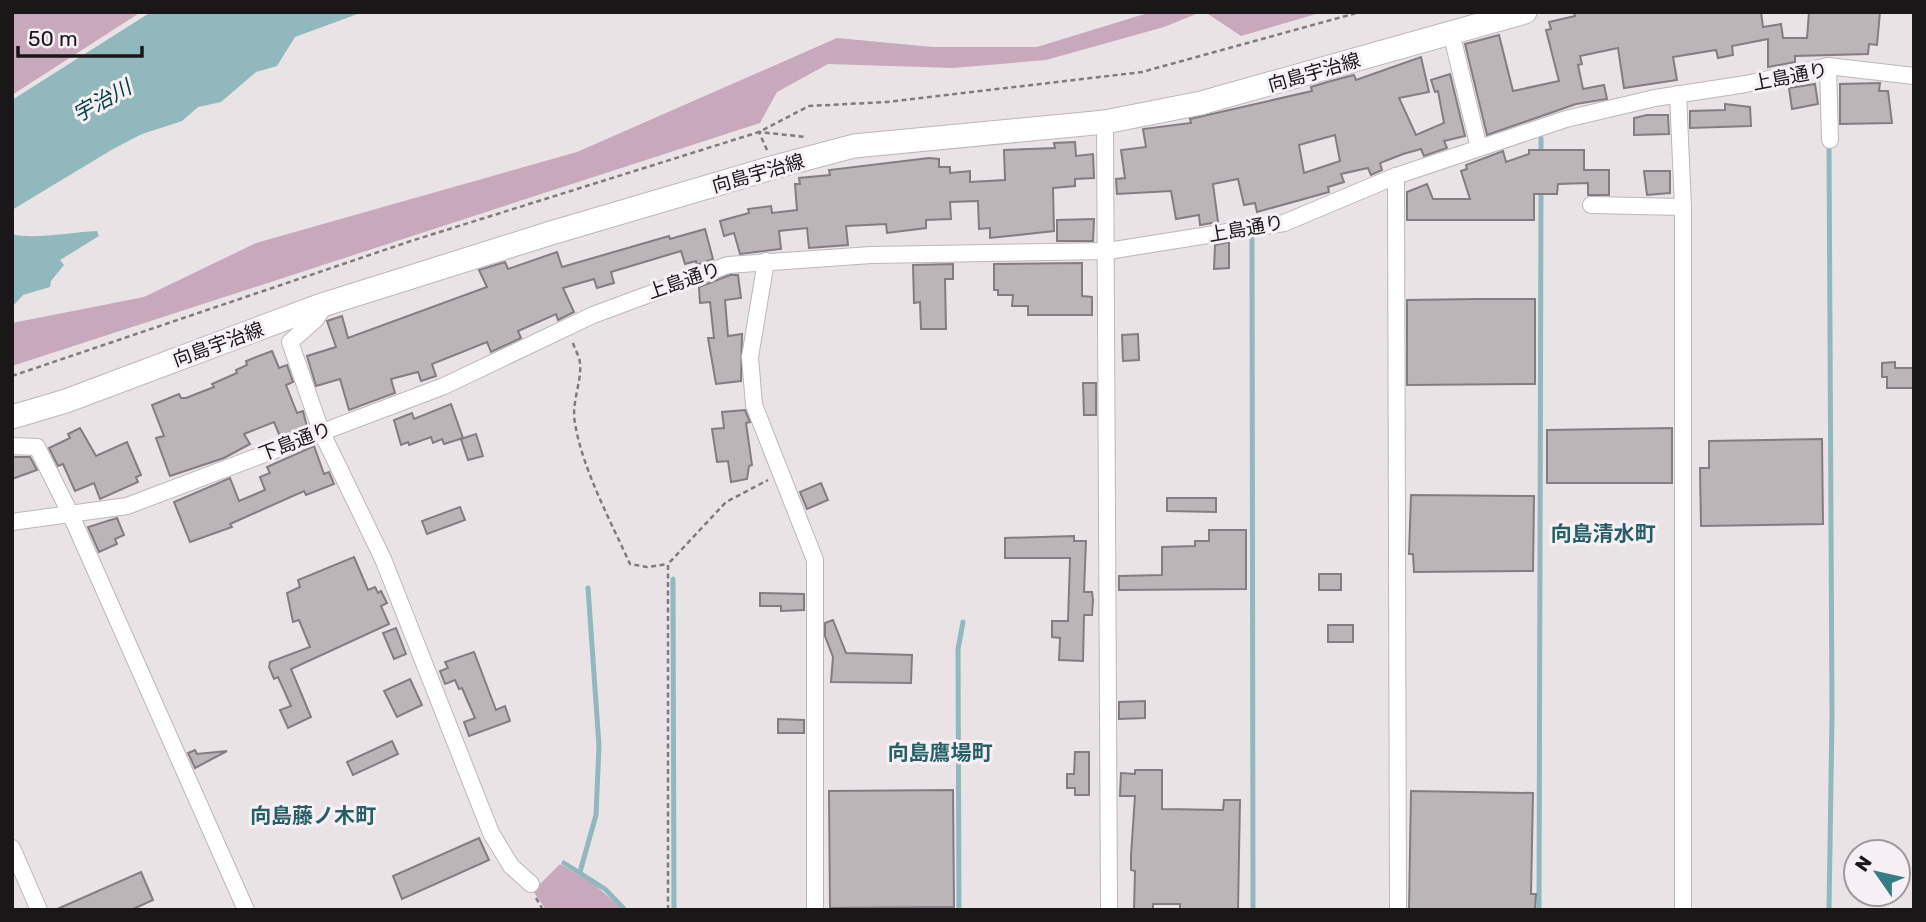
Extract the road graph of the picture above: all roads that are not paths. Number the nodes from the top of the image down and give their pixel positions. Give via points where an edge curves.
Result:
1 (1525, 12) edge
2 (1451, 32) junction
3 (1828, 66) junction
4 (1914, 76) edge
5 (1678, 94) junction
6 (1105, 122) junction
7 (1830, 139) dead end
8 (1479, 148) junction
9 (1396, 176) junction
10 (1591, 205) dead end
11 (1683, 207) junction
12 (1108, 251) junction
13 (766, 261) junction
14 (326, 304) junction
15 (568, 327) joint
16 (12, 417) edge
17 (321, 431) junction
18 (12, 446) edge
19 (70, 513) junction
20 (12, 522) edge
21 (12, 848) edge
22 (531, 884) dead end
23 (39, 910) edge
24 (246, 910) edge
25 (815, 910) edge
26 (1109, 910) edge
27 (1398, 910) edge
28 (1683, 910) edge

1 - 2 main road, 向島宇治線
2 - 6 main road, 向島宇治線 via 1201,103
2 - 8 street
3 - 4 street, 上島通り
3 - 5 street, 上島通り
3 - 7 street
5 - 8 street, 上島通り via 1566,119
5 - 11 street
6 - 12 street
6 - 14 main road, 向島宇治線 via 853,146
8 - 9 street, 上島通り
9 - 12 street, 上島通り via 1284,223
9 - 27 street
10 - 11 street
11 - 28 street
12 - 13 street, 上島通り
12 - 26 street
13 - 15 street, 上島通り via 728,265 648,292
13 - 25 street via 750,357 754,405 815,560
14 - 16 main road, 向島宇治線
14 - 17 street via 290,342
15 - 17 street, 下島通り via 444,386
17 - 19 street, 下島通り via 127,506
17 - 22 street via 383,559 491,834 511,866
18 - 19 street via 37,447
19 - 20 street, 下島通り
19 - 24 street
21 - 23 street

